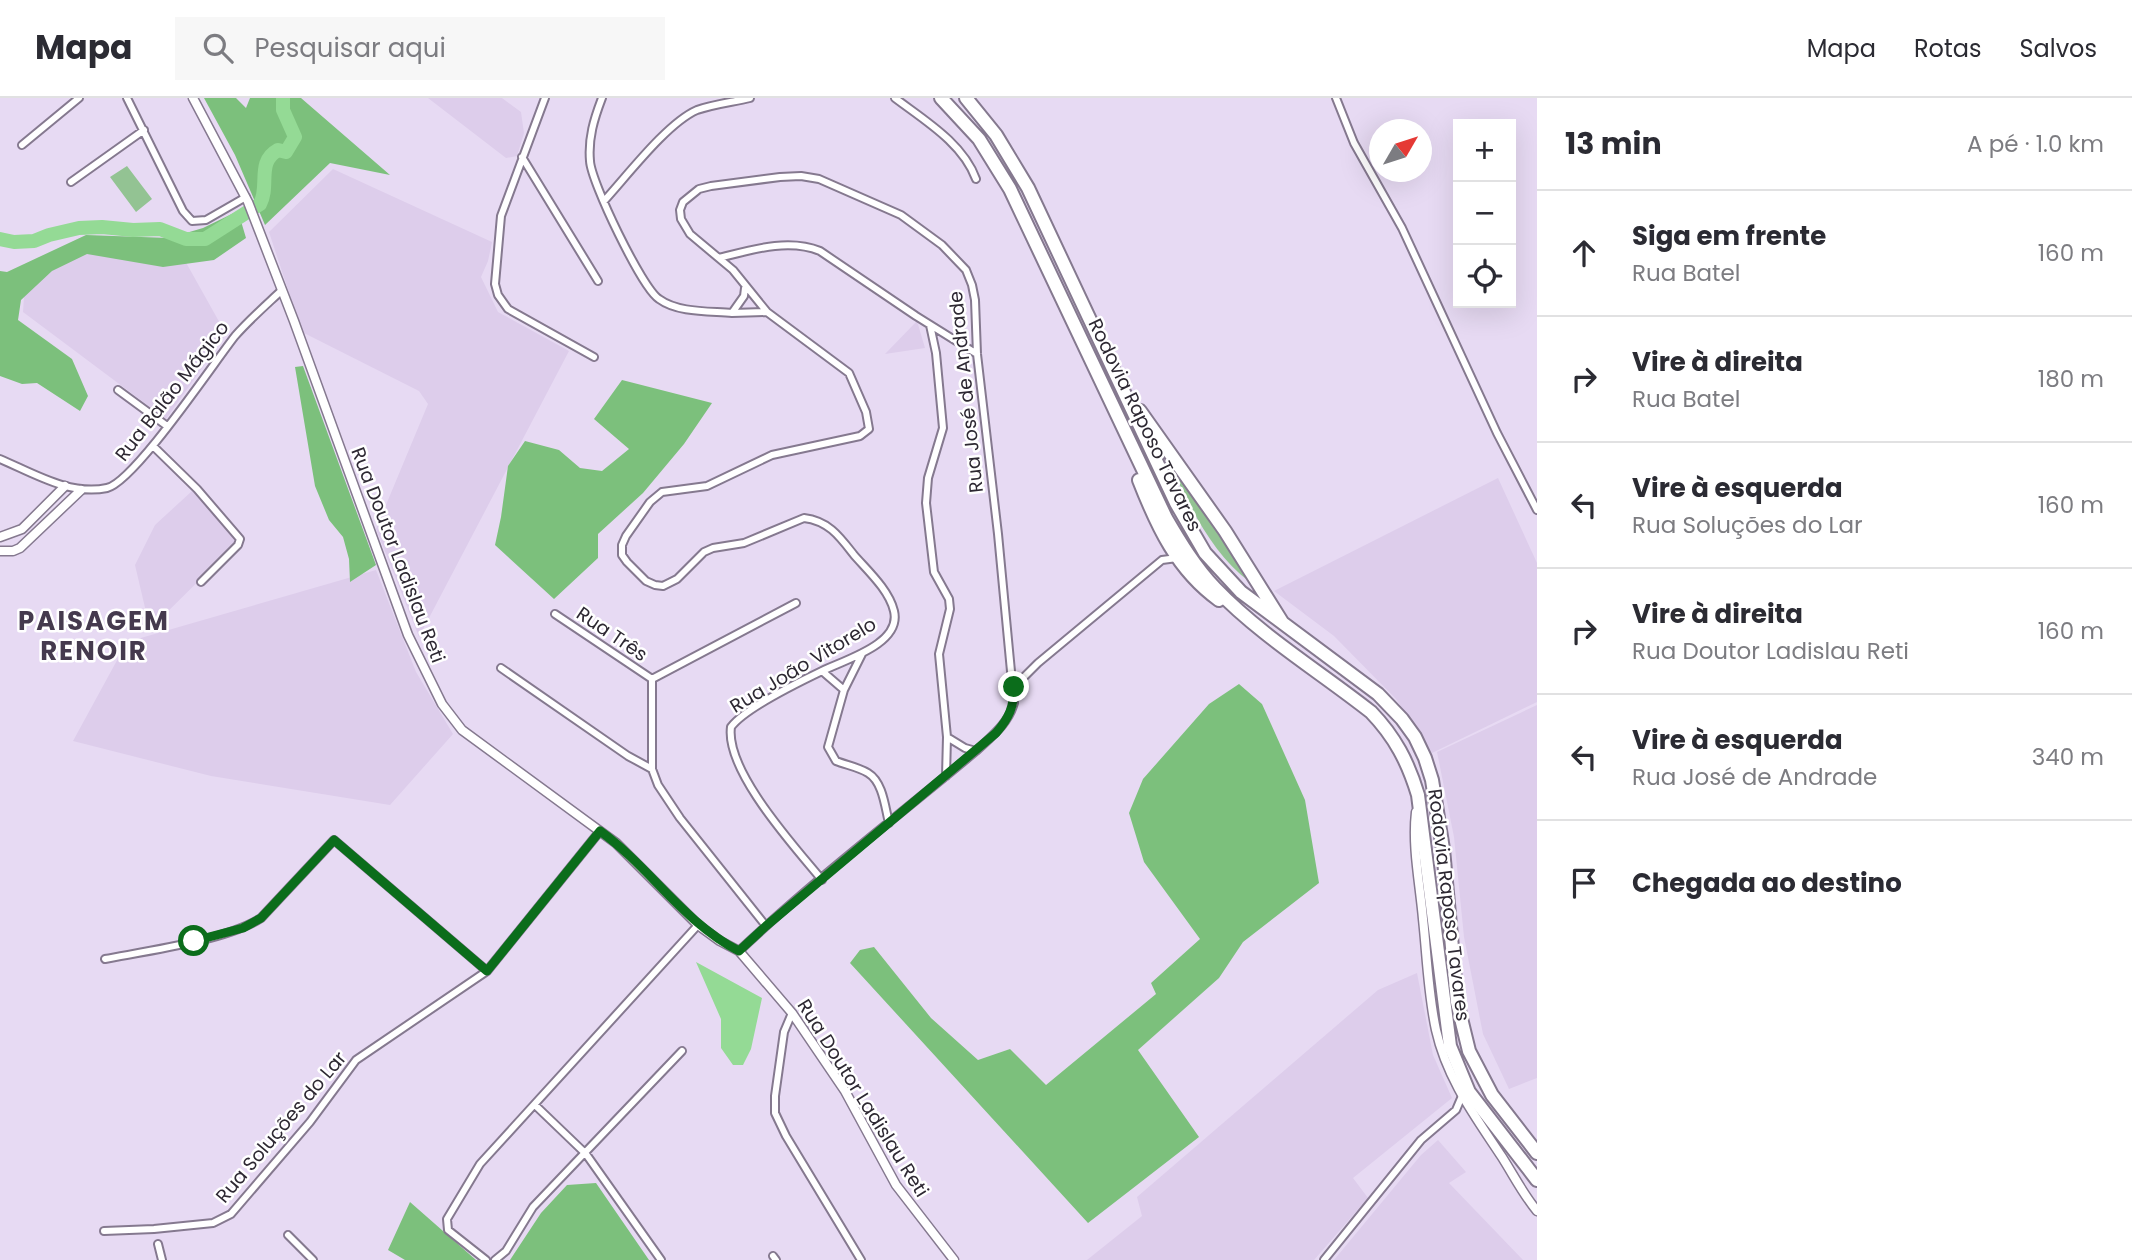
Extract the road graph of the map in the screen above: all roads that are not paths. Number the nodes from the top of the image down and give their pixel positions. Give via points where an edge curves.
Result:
1 (79, 98) edge
2 (127, 98) edge
3 (193, 98) edge
4 (545, 98) edge
5 (602, 98) edge
6 (750, 98) edge
7 (895, 98) edge
8 (941, 98) edge
9 (966, 98) edge
10 (1336, 98) edge
11 (144, 130) junction
12 (22, 145) dead end
13 (522, 157) junction
14 (976, 179) dead end
15 (71, 182) dead end
16 (247, 200) junction
17 (604, 201) junction
18 (719, 258) junction
19 (598, 281) dead end
20 (746, 288) junction
21 (281, 291) junction
22 (766, 312) junction
23 (732, 313) junction
24 (930, 325) junction
25 (977, 354) junction
26 (594, 357) dead end
27 (849, 373) joint
28 (1118, 378) junction
29 (118, 390) dead end
30 (1120, 423) junction
31 (167, 426) junction
32 (153, 446) junction
33 (0, 459) edge
34 (65, 486) junction
35 (81, 490) junction
36 (1537, 510) edge
37 (1164, 536) junction
38 (0, 537) edge
39 (0, 551) edge
40 (1177, 558) junction
41 (1162, 560) junction
42 (201, 582) dead end
43 (796, 603) dead end
44 (555, 614) dead end
45 (1259, 628) junction
46 (1286, 628) junction
47 (862, 653) junction
48 (501, 668) dead end
49 (821, 671) junction
50 (652, 679) junction
51 (1014, 687) junction
52 (844, 691) junction
53 (947, 737) junction
54 (976, 751) junction
55 (652, 769) junction
56 (946, 776) junction
57 (1418, 795) junction
58 (889, 823) junction
59 (600, 831) junction
60 (822, 880) junction
61 (698, 925) junction
62 (766, 926) junction
63 (739, 951) junction
64 (105, 959) dead end
65 (487, 971) junction
66 (792, 1013) junction
67 (682, 1051) dead end
68 (1462, 1096) junction
69 (536, 1106) junction
70 (1456, 1110) junction
71 (1471, 1111) junction
72 (1521, 1133) junction
73 (1537, 1146) edge
74 (1537, 1153) edge
75 (586, 1154) junction
76 (1537, 1180) edge
77 (1537, 1211) edge
78 (104, 1231) dead end
79 (288, 1235) dead end
80 (158, 1244) dead end
81 (162, 1260) edge
82 (313, 1260) edge
83 (486, 1260) edge
84 (495, 1260) edge
85 (661, 1260) edge
86 (861, 1260) edge
87 (954, 1260) edge
88 (1324, 1260) edge

1 - 12 street
2 - 11 street
3 - 16 street, Rua Doutor Ladislau Reti
4 - 13 street
5 - 17 street via 591,131 590,164
6 - 17 street via 686,116
7 - 14 street via 954,145
8 - 30 highway, Rodovia Raposo Tavares via 979,139 1003,177
9 - 28 highway, Rodovia Raposo Tavares via 996,135 1028,188
10 - 36 street via 1354,143 1402,228
11 - 15 street
11 - 16 street via 192,222
13 - 19 street
13 - 26 street via 501,216 498,295 509,309
16 - 21 street, Rua Doutor Ladislau Reti
17 - 23 street via 652,294 680,307
18 - 20 street, Rua José de Andrade
18 - 24 street via 755,249 809,246
18 - 25 street, Rua José de Andrade via 698,242 681,219 682,202 689,195 732,183 801,176 819,179 901,215 956,258 972,285
20 - 22 street, Rua José de Andrade
20 - 23 street
21 - 31 street, Rua Balão Mágico via 236,336
21 - 59 street, Rua Doutor Ladislau Reti via 408,635 442,704 462,730
22 - 23 street
22 - 27 street, Rua José de Andrade
24 - 25 street
24 - 53 street via 943,428 928,478 926,503 934,572 950,609 939,654
25 - 51 street, Rua José de Andrade
27 - 47 street, Rua João Vitorelo via 870,423 865,433 772,454 707,486 662,492 625,536 622,555 646,581 663,586 713,548 744,543 804,518 825,524 885,592 894,609 891,631
28 - 46 highway
28 - 46 highway, Rodovia Raposo Tavares via 1176,503 1205,553 1241,592
29 - 31 street
30 - 37 highway
30 - 45 highway, Rodovia Raposo Tavares via 1182,545 1214,587
31 - 32 street, Rua Balão Mágico
32 - 35 street, Rua Balão Mágico via 115,485
32 - 42 street via 240,538
33 - 34 street, Rua Balão Mágico
34 - 35 street, Rua Balão Mágico
34 - 38 street via 22,529
35 - 39 street via 20,548
37 - 40 highway
37 - 41 street
40 - 41 street
40 - 45 highway via 1198,584
41 - 51 street
43 - 50 street
44 - 50 street, Rua Três
45 - 57 highway, Rodovia Raposo Tavares via 1386,727 1400,747
46 - 72 highway, Rodovia Raposo Tavares via 1378,694 1402,719 1425,758 1443,849 1462,1027 1477,1070
47 - 49 street, Rua João Vitorelo
47 - 52 street
48 - 55 street
49 - 52 street
49 - 60 street, Rua João Vitorelo via 742,715 730,734 762,807
50 - 55 street
51 - 54 street, Rua José de Andrade via 1011,714
52 - 58 street via 828,747 836,761 875,778
53 - 54 street
53 - 56 street
54 - 56 street, Rua José de Andrade
55 - 62 street via 680,818
56 - 58 street, Rua José de Andrade
57 - 68 street via 1414,835 1426,968 1440,1044
57 - 76 highway, Rodovia Raposo Tavares via 1450,1046 1469,1092
58 - 60 street, Rua José de Andrade
59 - 61 street, Rua Doutor Ladislau Reti
59 - 65 street, Rua Soluções do Lar
60 - 62 street, Rua José de Andrade
61 - 63 street, Rua Doutor Ladislau Reti
61 - 69 street
62 - 63 street, Rua José de Andrade
63 - 66 street, Rua Doutor Ladislau Reti
64 - 65 street via 252,924 334,840
65 - 78 street, Rua Soluções do Lar via 356,1060 231,1214 213,1223
66 - 86 street via 784,1032 775,1114
66 - 87 street, Rua Doutor Ladislau Reti via 845,1091 896,1185
67 - 75 street
68 - 70 street
68 - 71 street
69 - 75 street
69 - 83 street via 481,1164 447,1219 448,1230
70 - 71 street
70 - 88 street via 1421,1140
71 - 77 street
72 - 73 street
72 - 74 highway, Rodovia Raposo Tavares
75 - 84 street via 533,1207 503,1255
75 - 85 street
79 - 82 street
80 - 81 street

